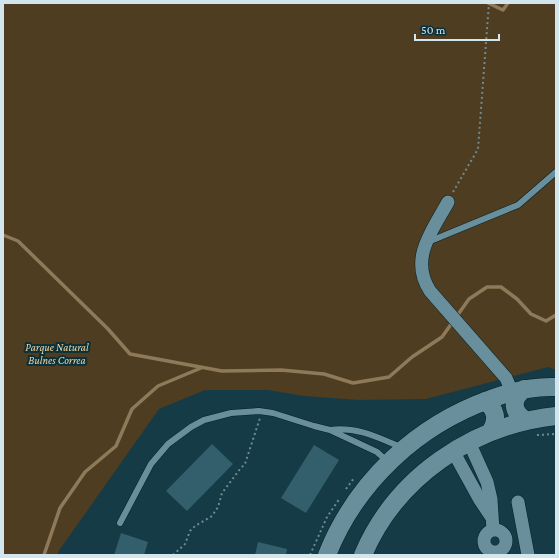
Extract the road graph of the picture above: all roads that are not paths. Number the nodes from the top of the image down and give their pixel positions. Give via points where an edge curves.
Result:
1 (556, 172) edge
2 (448, 202) road end
3 (426, 243) junction
4 (556, 387) edge
5 (518, 391) junction
6 (485, 401) junction
7 (556, 416) edge
8 (525, 420) junction
9 (330, 430) junction
10 (492, 431) junction
11 (469, 442) junction
12 (404, 448) junction
13 (453, 451) junction
14 (389, 463) junction
15 (518, 502) dead end
16 (120, 523) dead end
17 (493, 525) junction
18 (484, 552) edge
19 (502, 553) edge
20 (327, 555) edge
21 (363, 555) edge
22 (528, 555) edge

1 - 3 lane via 518,205
2 - 3 street
3 - 5 street via 421,256 421,271 426,285
4 - 5 street
5 - 6 street
5 - 8 street via 515,409
6 - 10 street via 494,411 496,418
6 - 12 street via 445,420
7 - 8 street
8 - 10 street
9 - 12 lane via 353,429
9 - 14 lane via 377,452
9 - 16 lane via 287,416 263,412 245,411 204,420 179,434 151,464
10 - 11 street
11 - 13 street
11 - 17 street via 487,482
12 - 14 street
13 - 17 street
13 - 21 street via 422,474 400,497 380,523
14 - 20 street via 361,494 339,529
15 - 22 street
17 - 18 street via 485,536
17 - 19 street via 505,537
18 - 19 street

